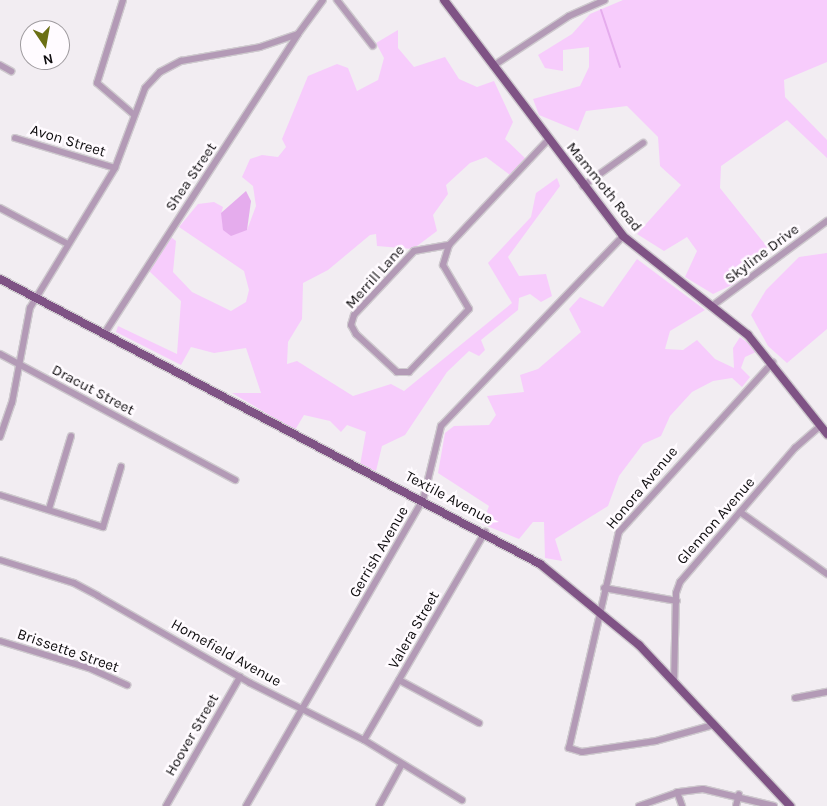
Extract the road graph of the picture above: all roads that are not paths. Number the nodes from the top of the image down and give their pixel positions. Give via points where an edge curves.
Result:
1 (123, 0) edge
2 (323, 0) edge
3 (337, 0) edge
4 (444, 0) edge
5 (605, 0) edge
6 (298, 34) junction
7 (373, 46) dead end
8 (0, 65) edge
9 (493, 66) junction
10 (11, 71) dead end
11 (133, 114) junction
12 (15, 138) dead end
13 (548, 140) junction
14 (644, 143) dead end
15 (115, 168) junction
16 (583, 186) junction
17 (0, 208) edge
18 (827, 221) edge
19 (623, 236) junction
20 (68, 244) junction
21 (450, 245) junction
22 (0, 279) edge
23 (36, 298) junction
24 (712, 306) junction
25 (104, 334) junction
26 (0, 354) edge
27 (773, 362) junction
28 (18, 364) junction
29 (820, 426) junction
30 (2, 429) edge
31 (827, 434) edge
32 (71, 436) dead end
33 (0, 437) edge
34 (121, 467) dead end
35 (235, 480) dead end
36 (0, 495) edge
37 (423, 500) junction
38 (49, 509) junction
39 (740, 512) junction
40 (485, 532) junction
41 (0, 560) edge
42 (827, 574) edge
43 (604, 588) junction
44 (677, 601) junction
45 (600, 610) junction
46 (0, 641) edge
47 (240, 677) junction
48 (399, 680) junction
49 (674, 683) junction
50 (126, 685) dead end
51 (827, 692) edge
52 (795, 698) dead end
53 (303, 709) junction
54 (479, 724) dead end
55 (713, 725) junction
56 (364, 740) junction
57 (402, 764) junction
58 (677, 792) junction
59 (739, 794) junction
60 (462, 800) dead end
61 (166, 806) edge
62 (246, 806) edge
63 (379, 806) edge
64 (639, 806) edge
65 (682, 806) edge
66 (736, 806) edge
67 (774, 806) edge
68 (790, 806) edge

1 - 11 street via 97,83
2 - 6 street, Shea Street
3 - 7 street
4 - 9 main road, Mammoth Road
5 - 9 street via 569,16
6 - 11 street via 260,47 173,64 145,88
6 - 25 street, Shea Street
8 - 10 street
9 - 13 main road, Mammoth Road
11 - 15 street
12 - 15 street, Avon Street
13 - 16 main road, Mammoth Road
13 - 21 street
14 - 16 street
15 - 20 street
16 - 19 main road, Mammoth Road
17 - 20 street
18 - 24 street, Skyline Drive
19 - 24 main road, Mammoth Road
19 - 37 street, Gerrish Avenue via 441,426
20 - 23 street
21 - 21 street, Merrill Lane via 414,251 352,320 356,334 397,372 409,372 469,309 443,265
22 - 23 main road, Textile Avenue
23 - 25 main road, Textile Avenue
23 - 28 street via 24,329
24 - 27 main road, Mammoth Road via 748,334
25 - 37 main road, Textile Avenue
26 - 28 street, Dracut Street
27 - 29 main road, Mammoth Road
27 - 43 street, Honora Avenue via 625,524 614,542
28 - 30 street
28 - 35 street, Dracut Street
29 - 31 main road, Mammoth Road
29 - 39 street, Glennon Avenue
30 - 33 street
32 - 38 street
34 - 38 street via 103,527
36 - 38 street
37 - 40 main road, Textile Avenue
37 - 53 street, Gerrish Avenue
39 - 42 street
39 - 44 street, Glennon Avenue via 686,572
40 - 45 main road, Textile Avenue via 540,564
40 - 48 street, Valera Street
41 - 47 street, Homefield Avenue via 74,583
43 - 44 street
43 - 45 street, Honora Avenue
44 - 49 street, Glennon Avenue
45 - 49 main road, Textile Avenue
45 - 55 street, Honora Avenue via 570,748 582,752 656,741
46 - 50 street, Brissette Street via 89,668
47 - 53 street, Homefield Avenue
47 - 61 street, Hoover Street
48 - 54 street
48 - 56 street, Valera Street
49 - 55 main road, Textile Avenue
51 - 52 street
53 - 56 street, Homefield Avenue
53 - 62 street, Gerrish Avenue
55 - 68 main road, Textile Avenue
56 - 57 street, Homefield Avenue
57 - 60 street, Homefield Avenue
57 - 63 street
58 - 59 street via 703,789
58 - 64 street
58 - 65 street
59 - 66 street
59 - 67 street

